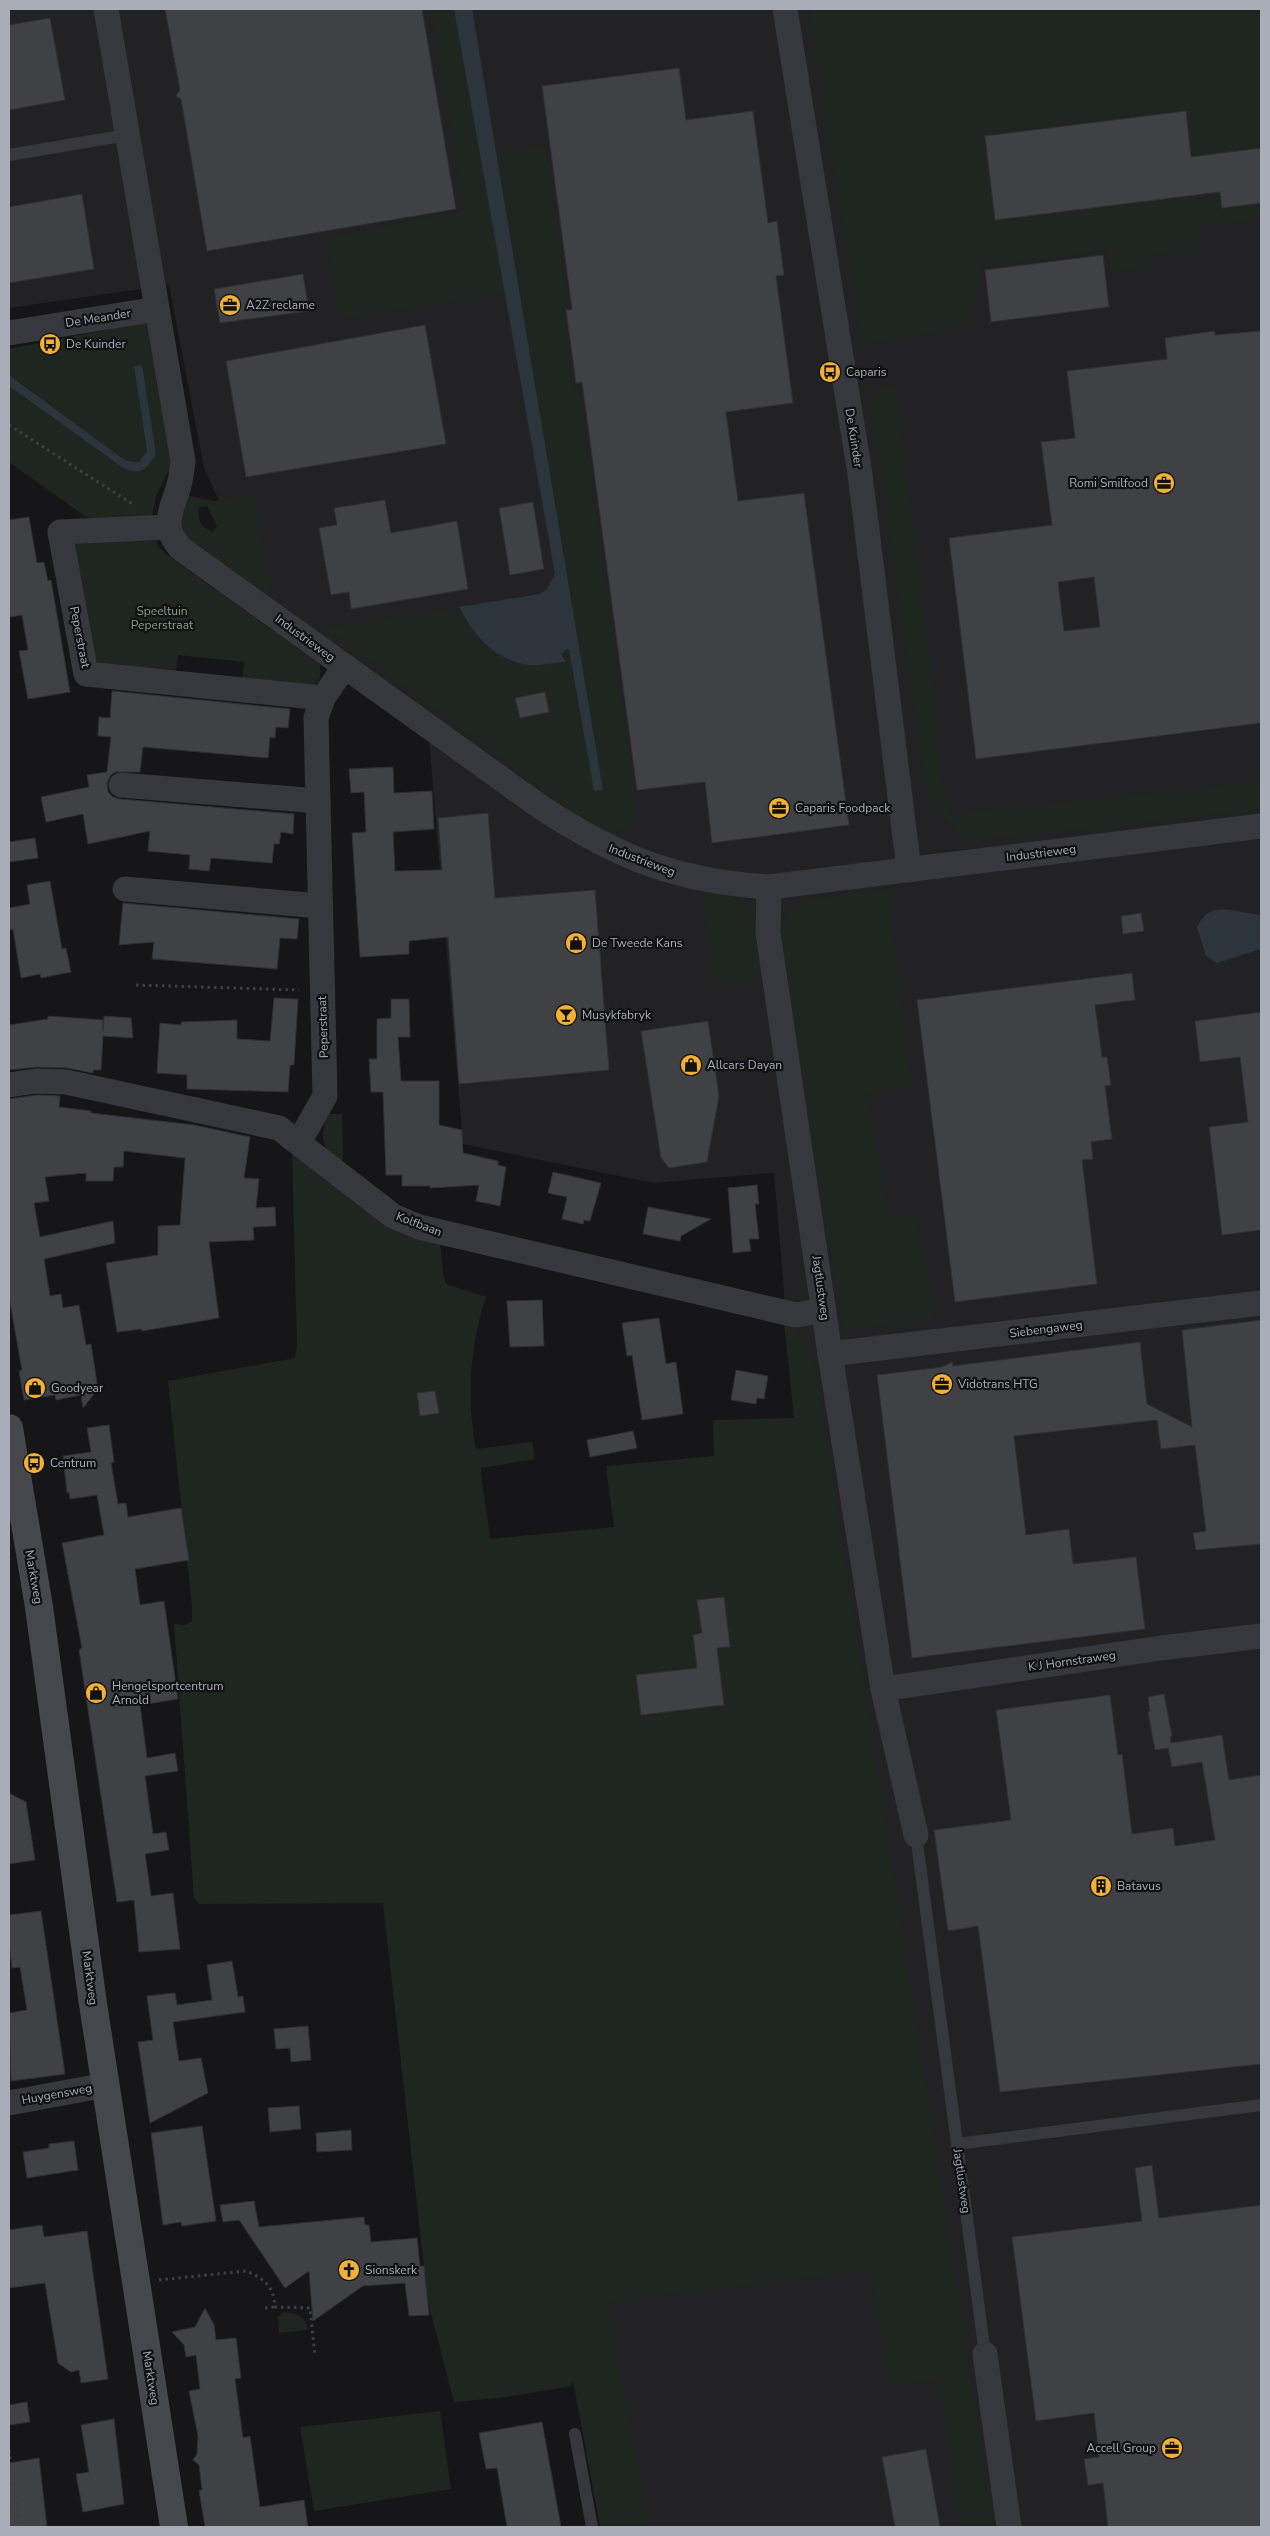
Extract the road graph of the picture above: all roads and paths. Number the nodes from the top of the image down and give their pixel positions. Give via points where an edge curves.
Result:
1 (106, 9) edge
2 (785, 9) edge
3 (127, 135) junction
4 (9, 155) edge
5 (157, 309) junction
6 (9, 333) edge
7 (9, 425) edge
8 (135, 506) dead end
9 (168, 527) junction
10 (345, 666) junction
11 (323, 698) junction
12 (121, 785) dead end
13 (318, 801) junction
14 (1261, 826) edge
15 (909, 870) junction
16 (768, 887) junction
17 (125, 889) dead end
18 (320, 906) junction
19 (136, 984) dead end
20 (322, 991) junction
21 (9, 1085) edge
22 (300, 1142) junction
23 (1261, 1303) edge
24 (824, 1310) junction
25 (830, 1354) junction
26 (9, 1428) edge
27 (1261, 1636) edge
28 (883, 1689) junction
29 (916, 1835) joint
30 (106, 2085) junction
31 (9, 2103) edge
32 (1261, 2105) edge
33 (957, 2144) junction
34 (136, 2282) junction
35 (275, 2307) junction
36 (265, 2308) dead end
37 (985, 2354) joint
38 (315, 2356) dead end
39 (575, 2434) dead end
40 (9, 2450) edge
41 (20, 2527) edge
42 (174, 2527) edge
43 (592, 2527) edge
44 (1010, 2527) edge

1 - 3 street
2 - 15 street, De Kuinder via 860,474
3 - 4 lane
3 - 5 street
5 - 6 street, De Meander
5 - 9 street via 183,461 179,486 171,502
7 - 8 path
9 - 10 street, Industrieweg via 180,548
9 - 11 street, Peperstraat via 60,532 86,674
10 - 11 street, Peperstraat
10 - 16 street, Industrieweg via 542,808 600,844 647,865 685,876
11 - 13 street, Peperstraat via 316,718
12 - 13 street
13 - 18 street, Peperstraat
14 - 15 street, Industrieweg
15 - 16 street, Industrieweg
16 - 24 street, Jagtlustweg via 768,933
17 - 18 street
18 - 20 street, Peperstraat
19 - 20 path
20 - 22 street, Peperstraat via 325,1096
21 - 22 street, Kolfbaan via 36,1081 66,1082 280,1128
22 - 24 street, Kolfbaan via 393,1216 419,1227 796,1315
23 - 25 street, Siebengaweg
24 - 25 street, Jagtlustweg
25 - 28 street, Jagtlustweg
26 - 30 street, Marktweg via 39,1608
27 - 28 street, K J Hornstraweg
28 - 29 street, Jagtlustweg
29 - 33 lane, Jagtlustweg
30 - 31 street, Huygensweg
30 - 34 street, Marktweg
32 - 33 lane
33 - 37 lane, Jagtlustweg
34 - 35 path via 246,2271 267,2282 273,2291
34 - 42 street, Marktweg
35 - 36 path
35 - 38 path via 310,2308
37 - 44 street, Jagtlustweg
39 - 43 lane
40 - 41 path

